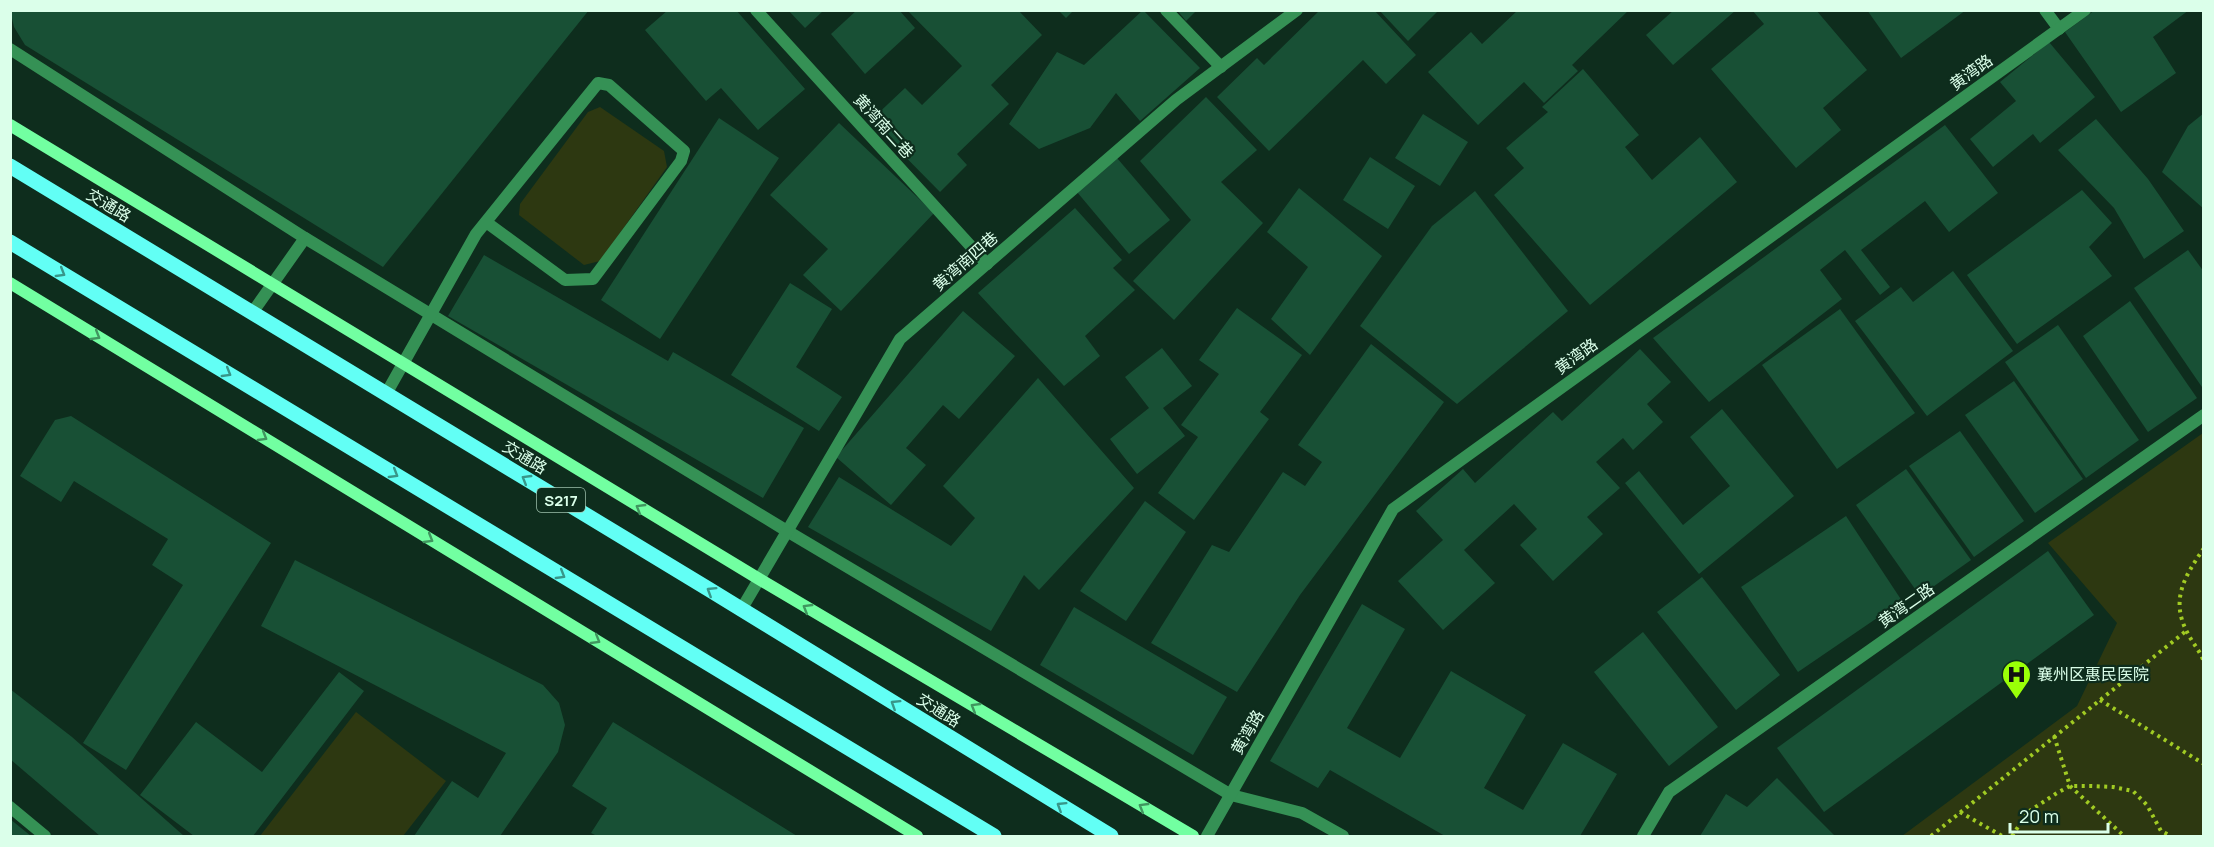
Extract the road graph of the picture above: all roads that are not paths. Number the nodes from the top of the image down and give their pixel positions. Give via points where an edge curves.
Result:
1 (756, 10) edge
2 (1166, 10) edge
3 (1297, 10) edge
4 (2045, 10) edge
5 (2085, 10) edge
6 (2059, 29) junction
7 (10, 49) edge
8 (1221, 67) junction
9 (10, 125) edge
10 (10, 166) edge
11 (486, 222) junction
12 (305, 238) junction
13 (10, 242) edge
14 (987, 264) junction
15 (10, 283) edge
16 (272, 285) junction
17 (252, 313) junction
18 (430, 316) junction
19 (403, 364) junction
20 (386, 394) junction
21 (2204, 415) edge
22 (787, 531) junction
23 (759, 579) junction
24 (741, 610) junction
25 (1230, 795) junction
26 (10, 807) edge
27 (45, 837) edge
28 (917, 837) edge
29 (994, 837) edge
30 (1111, 837) edge
31 (1193, 837) edge
32 (1207, 837) edge
33 (1343, 837) edge
34 (1643, 837) edge

1 - 14 street, 黄湾南二巷
2 - 8 street
3 - 8 street, 黄湾南四巷
4 - 6 street
5 - 6 street, 黄湾路
6 - 25 street, 黄湾路 via 1393,509
7 - 12 street
8 - 14 street, 黄湾南四巷 via 1176,100
9 - 16 street
10 - 17 main road, 交通路 / S217
11 - 11 street via 598,83 609,86 684,151 681,161 593,279 565,280
11 - 18 street
12 - 16 street
12 - 18 street
13 -> 29 main road
14 - 22 street, 黄湾南四巷 via 900,339
15 -> 28 street
16 - 17 street
16 - 19 street
17 - 20 main road, 交通路 / S217
18 - 19 street
18 - 22 street
19 - 20 street
23 -> 19 street
24 -> 20 main road, 交通路 / S217
21 - 34 street, 黄湾二路 via 1669,792
22 - 23 street, 黄湾南四巷
22 - 25 street
23 - 24 street, 黄湾南四巷
31 -> 23 street
30 -> 24 main road, 交通路 / S217
25 - 32 street, 黄湾路
25 - 33 street via 1302,813
26 - 27 street

